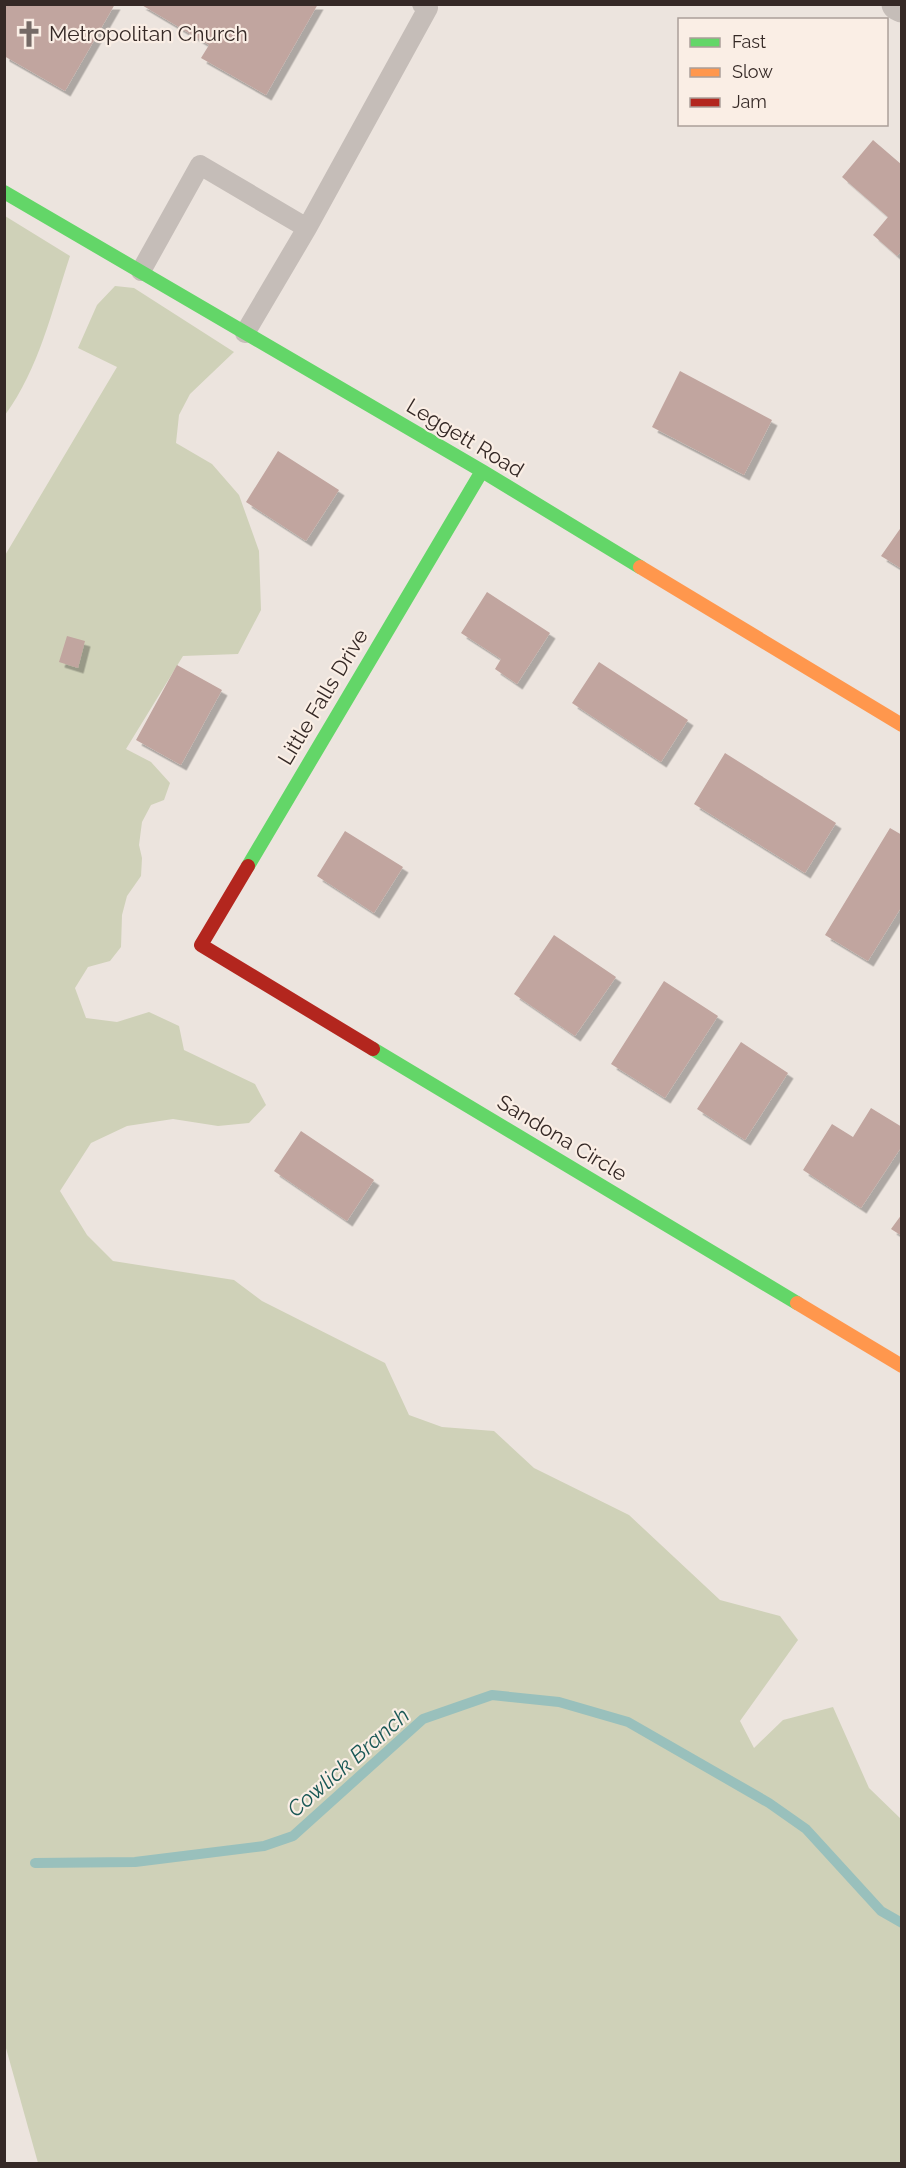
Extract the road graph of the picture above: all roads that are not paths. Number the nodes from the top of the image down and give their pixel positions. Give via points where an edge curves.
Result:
1 (422, 4) edge
2 (4, 192) edge
3 (307, 228) junction
4 (141, 271) junction
5 (245, 333) junction
6 (482, 471) junction
7 (902, 725) edge
8 (201, 945) joint
9 (902, 1366) edge

1 - 3 lane via 428,8
2 - 4 street, Leggett Road
3 - 4 lane via 201,165
3 - 5 lane
4 - 5 street, Leggett Road
5 - 6 street, Leggett Road
6 - 7 street, Leggett Road
6 - 8 street, Little Falls Drive
8 - 9 street, Sandona Circle

